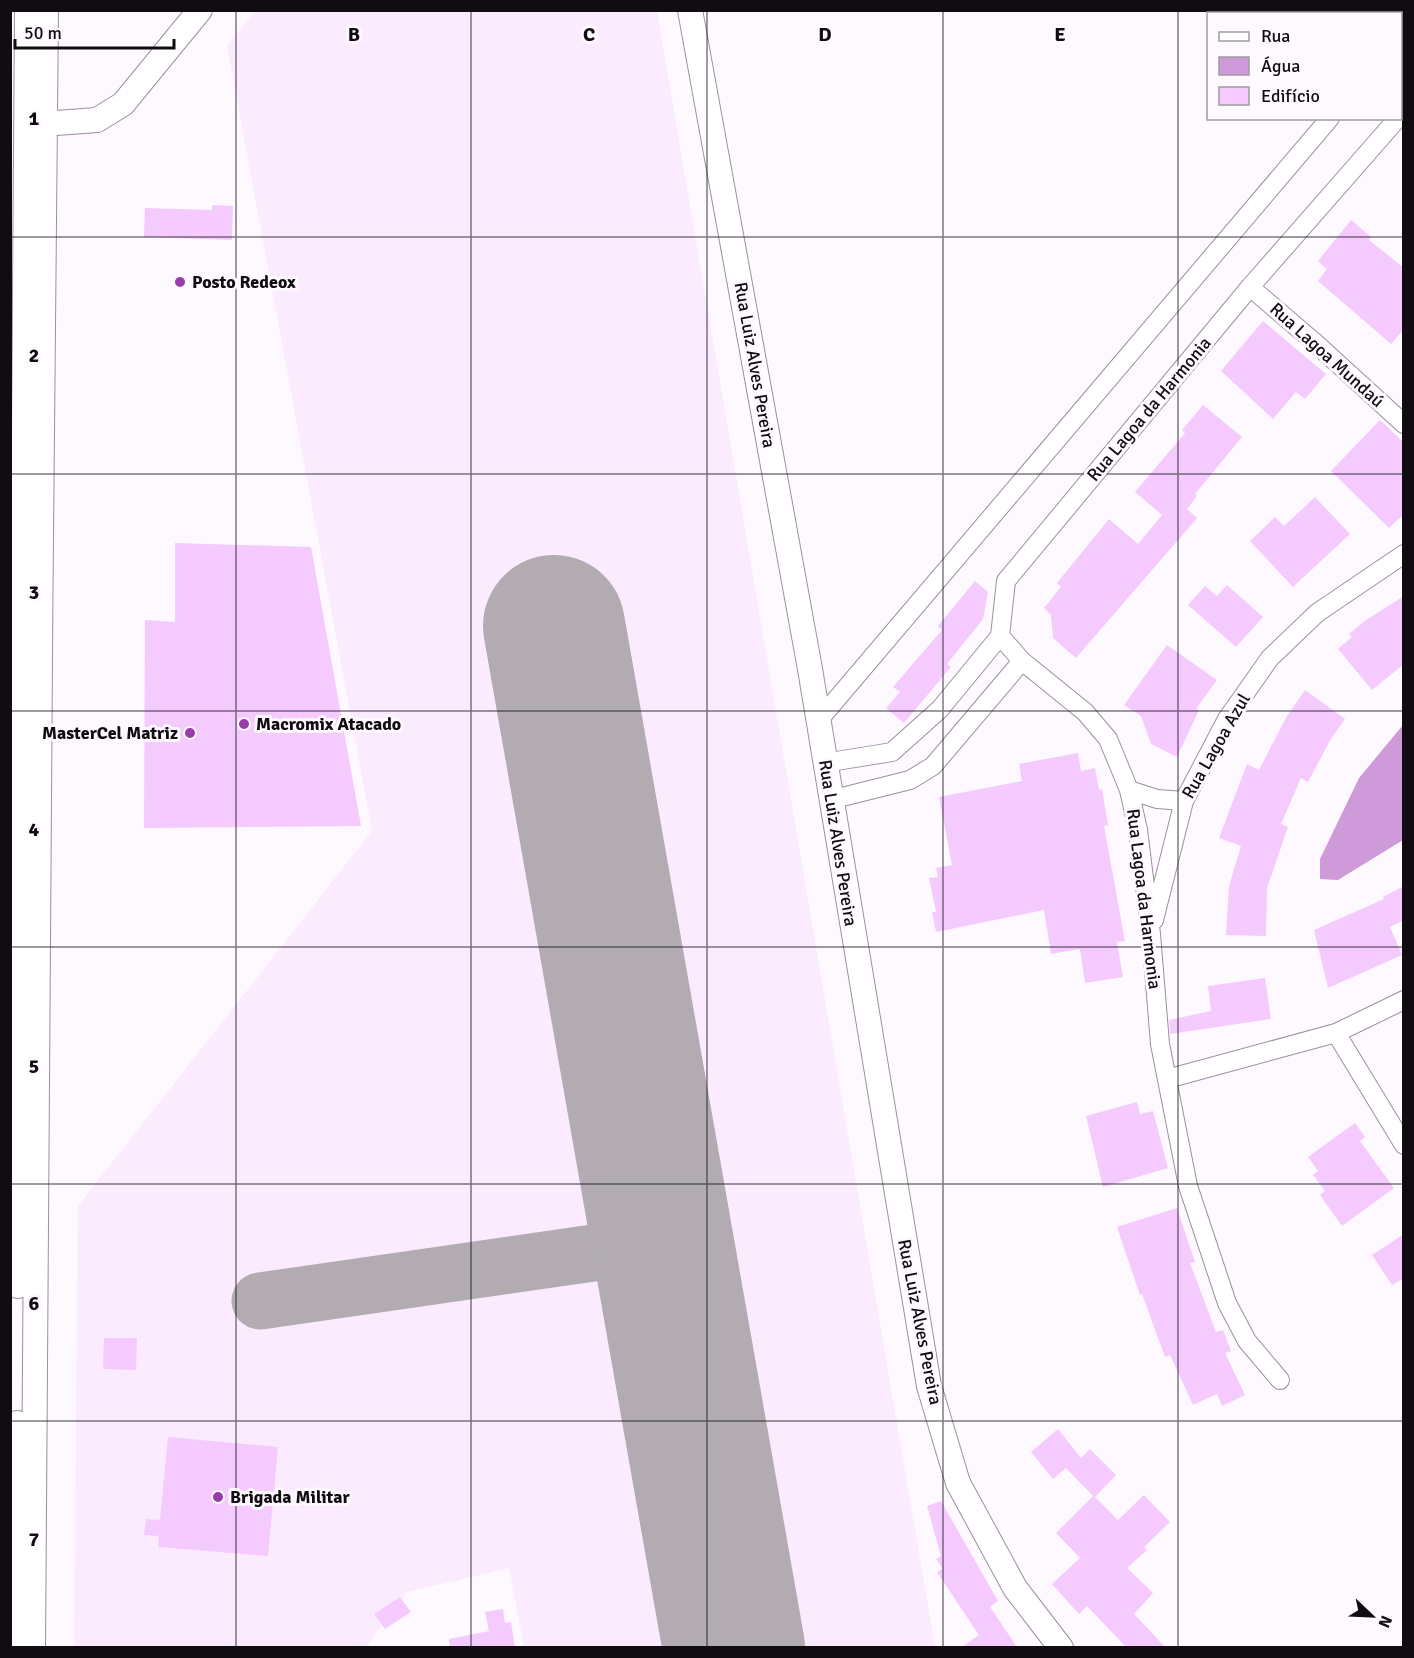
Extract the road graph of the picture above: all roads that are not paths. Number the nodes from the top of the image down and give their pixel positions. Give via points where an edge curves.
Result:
1 (27, 10) edge
2 (46, 10) edge
3 (200, 10) edge
4 (692, 12) edge
5 (1328, 120) edge
6 (1396, 120) edge
7 (36, 125) junction
8 (1250, 287) junction
9 (1404, 424) edge
10 (1404, 554) edge
11 (1000, 636) junction
12 (1022, 661) junction
13 (940, 709) junction
14 (818, 721) junction
15 (963, 730) junction
16 (892, 752) junction
17 (824, 763) junction
18 (910, 780) junction
19 (1129, 790) junction
20 (830, 800) junction
21 (1184, 801) junction
22 (1151, 934) junction
23 (1404, 1000) edge
24 (1336, 1034) junction
25 (1167, 1079) junction
26 (1404, 1145) edge
27 (20, 1286) edge
28 (1280, 1380) dead end
29 (14, 1647) edge
30 (33, 1647) edge
31 (1061, 1647) edge

1 - 7 main road
2 - 7 main road
3 - 7 main road via 123,104 97,120
4 - 14 main road, Rua Luiz Alves Pereira
5 - 14 street
6 - 8 street, Rua Lagoa da Harmonia
7 - 27 main road
8 - 9 street, Rua Lagoa Mundaú
8 - 11 street, Rua Lagoa da Harmonia via 1006,581
10 - 21 street, Rua Lagoa Azul via 1317,613 1270,658 1227,719
11 - 12 street, Rua Lagoa da Harmonia
11 - 13 street
12 - 15 street
12 - 19 street, Rua Lagoa da Harmonia via 1085,712 1108,739
13 - 15 street
13 - 16 street
14 - 17 main road, Rua Luiz Alves Pereira
15 - 18 street via 933,766
16 - 17 street
16 - 18 street
17 - 20 main road, Rua Luiz Alves Pereira
18 - 20 street
19 - 21 street via 1157,799
19 - 22 street, Rua Lagoa da Harmonia
20 - 31 main road, Rua Luiz Alves Pereira via 929,1386 958,1483 1016,1588
21 - 22 street, Rua Lagoa Azul
22 - 25 street, Rua Lagoa da Harmonia via 1160,1044
23 - 24 street
24 - 25 street
24 - 26 street
25 - 28 street, Rua Lagoa da Harmonia via 1188,1186 1227,1303 1247,1341
27 - 29 main road
27 - 30 main road

